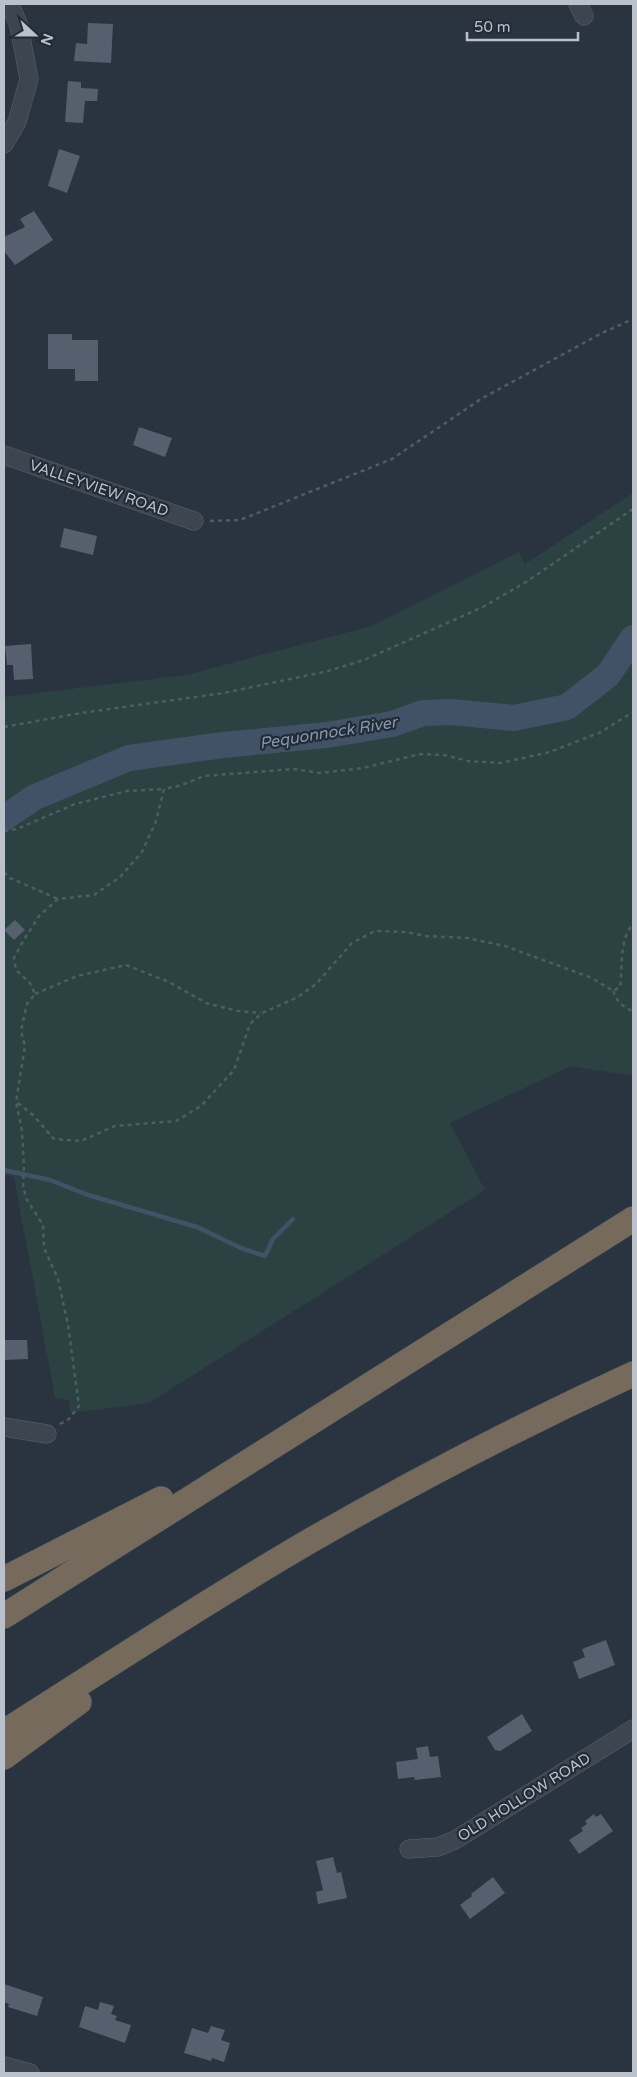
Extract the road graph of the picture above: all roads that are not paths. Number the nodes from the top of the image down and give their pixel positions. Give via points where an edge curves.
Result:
1 (10, 4) edge
2 (4, 144) edge
3 (4, 455) edge
4 (194, 522) road end
5 (633, 1220) edge
6 (633, 1374) edge
7 (363, 1389) junction
8 (4, 1427) edge
9 (47, 1434) road end
10 (260, 1571) junction
11 (4, 1579) edge
12 (4, 1616) edge
13 (633, 1728) edge
14 (4, 1732) edge
15 (4, 1757) edge
16 (409, 1849) dead end
17 (4, 2066) edge
18 (30, 2073) edge

1 - 2 street via 19,26 29,79 17,122
3 - 4 street, VALLEYVIEW ROAD
5 - 7 highway
6 - 10 highway via 448,1464
7 - 11 highway via 119,1522
7 - 12 highway
8 - 9 street
10 - 14 highway
10 - 15 highway
13 - 16 street, OLD HOLLOW ROAD via 455,1840 438,1847
17 - 18 street

